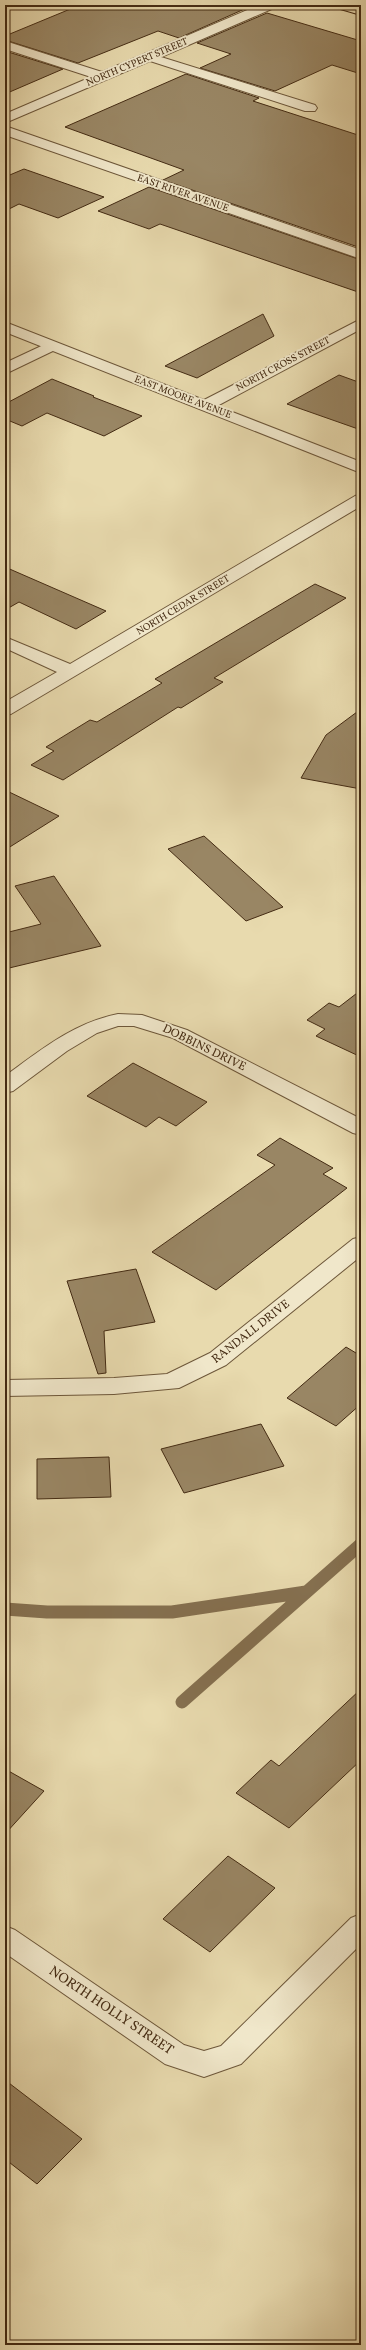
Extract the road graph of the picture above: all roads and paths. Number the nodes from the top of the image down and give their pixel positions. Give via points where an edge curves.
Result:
1 (270, 5) edge
2 (341, 5) edge
3 (361, 11) edge
4 (5, 45) edge
5 (149, 57) junction
6 (103, 77) junction
7 (310, 108) dead end
8 (5, 119) edge
9 (5, 130) edge
10 (361, 255) edge
11 (361, 323) edge
12 (5, 327) edge
13 (52, 346) junction
14 (5, 369) edge
15 (205, 406) junction
16 (361, 468) edge
17 (361, 500) edge
18 (5, 642) edge
19 (71, 672) junction
20 (5, 710) edge
21 (5, 1086) edge
22 (361, 1128) edge
23 (361, 1244) edge
24 (5, 1388) edge
25 (361, 1926) edge
26 (5, 1938) edge

1 - 5 street, NORTH CYPERT STREET
2 - 3 main road
4 - 6 street
5 - 6 street, NORTH CYPERT STREET
5 - 7 street
6 - 8 street, NORTH CYPERT STREET
9 - 10 street, EAST RIVER AVENUE
11 - 15 street, NORTH CROSS STREET
12 - 13 street, EAST MOORE AVENUE
13 - 14 street
13 - 15 street, EAST MOORE AVENUE
15 - 16 street, EAST MOORE AVENUE
17 - 19 street, NORTH CEDAR STREET
18 - 19 street
19 - 20 street, NORTH CEDAR STREET
21 - 22 street, DOBBINS DRIVE via 90,1027 118,1020 154,1023
23 - 24 street, RANDALL DRIVE via 218,1359 171,1382
25 - 26 street, NORTH HOLLY STREET via 232,2055 204,2064 175,2055

